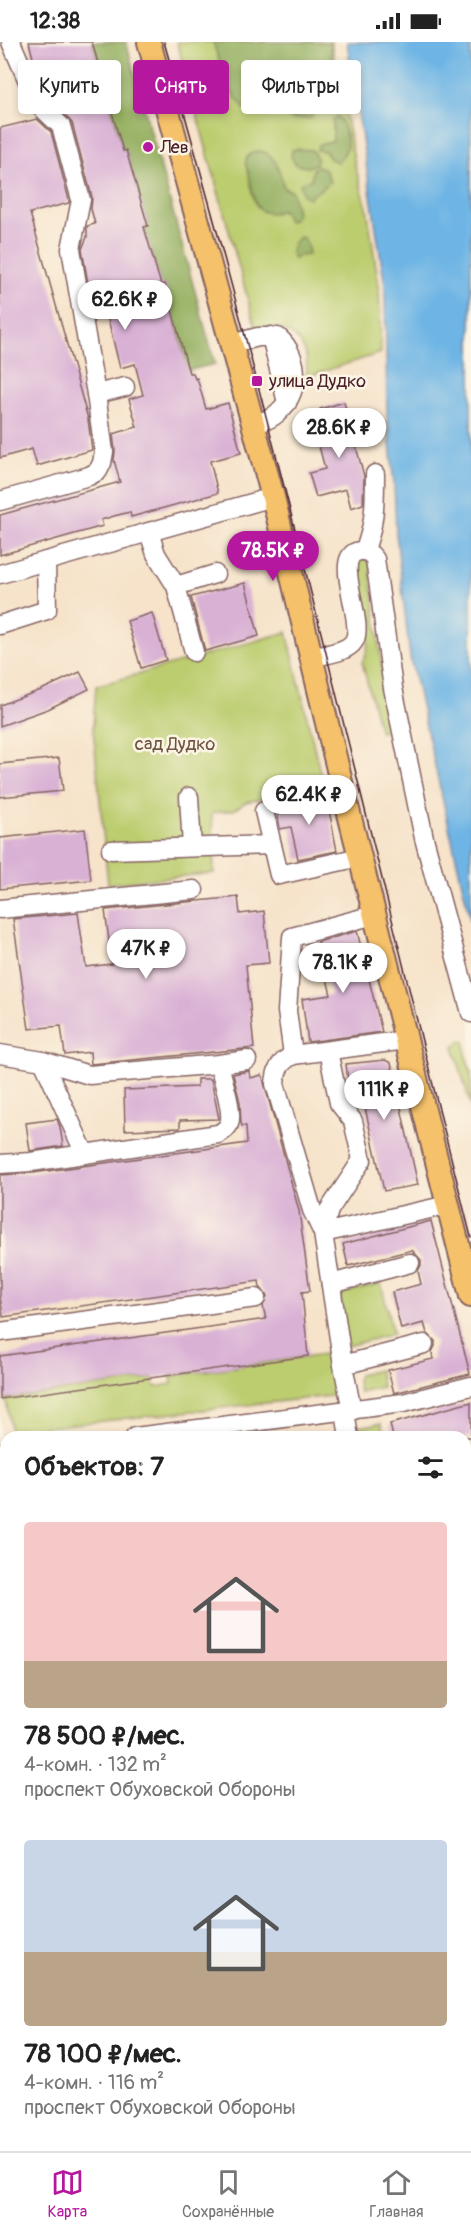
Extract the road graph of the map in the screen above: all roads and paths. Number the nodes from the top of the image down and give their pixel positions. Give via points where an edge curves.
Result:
1 (11, 42) edge
2 (149, 42) edge
3 (232, 344) junction
4 (125, 387) dead end
5 (96, 394) junction
6 (254, 425) junction
7 (375, 474) dead end
8 (273, 497) junction
9 (0, 501) edge
10 (149, 532) junction
11 (364, 551) junction
12 (45, 561) junction
13 (0, 574) edge
14 (215, 574) dead end
15 (176, 586) junction
16 (0, 625) edge
17 (194, 652) dead end
18 (311, 658) junction
19 (189, 797) dead end
20 (264, 811) dead end
21 (272, 845) junction
22 (192, 847) junction
23 (111, 850) dead end
24 (360, 857) junction
25 (194, 890) dead end
26 (0, 909) edge
27 (374, 915) junction
28 (471, 1013) edge
29 (406, 1040) junction
30 (328, 1051) junction
31 (0, 1054) edge
32 (293, 1055) junction
33 (248, 1060) dead end
34 (43, 1061) junction
35 (219, 1064) junction
36 (85, 1154) junction
37 (0, 1164) edge
38 (448, 1205) junction
39 (323, 1233) junction
40 (410, 1263) dead end
41 (331, 1284) junction
42 (471, 1296) edge
43 (256, 1298) dead end
44 (0, 1332) edge
45 (424, 1344) dead end
46 (343, 1365) junction
47 (471, 1386) edge
48 (349, 1411) junction
49 (184, 1431) edge
50 (349, 1431) edge

1 - 5 street via 38,102 61,126 81,200 71,249
2 - 3 main road
3 - 6 main road
3 - 6 street via 278,337 294,364 296,378 287,403 275,416
4 - 5 street
5 - 9 street via 104,452 98,471
6 - 8 main road
7 - 11 street via 374,519
8 - 10 street
8 - 18 main road
10 - 12 street
10 - 15 street via 156,554
11 - 18 street via 352,553 346,566 358,628 355,640 348,648
11 - 28 street via 375,560 393,688 421,827
12 - 13 street
12 - 16 street via 47,610
14 - 15 street
15 - 17 street
18 - 24 main road
19 - 22 street
20 - 21 street
21 - 22 street
21 - 24 street via 279,875
22 - 23 street
24 - 27 main road
25 - 26 street
27 - 29 main road
27 - 32 street via 292,937 287,1011
29 - 30 street
29 - 38 main road
30 - 32 street
30 - 39 street via 339,1103 353,1121 363,1160 329,1210
31 - 34 street
32 - 39 street via 275,1072 275,1084 312,1210
33 - 35 street
34 - 35 street via 89,1076
34 - 36 street
35 - 36 street via 230,1114 225,1130
36 - 37 street
38 - 39 street
38 - 42 main road
39 - 41 street
40 - 41 street
41 - 46 street
43 - 44 street
45 - 46 street
46 - 48 street
47 - 48 street via 403,1403
48 - 49 street
48 - 50 street

